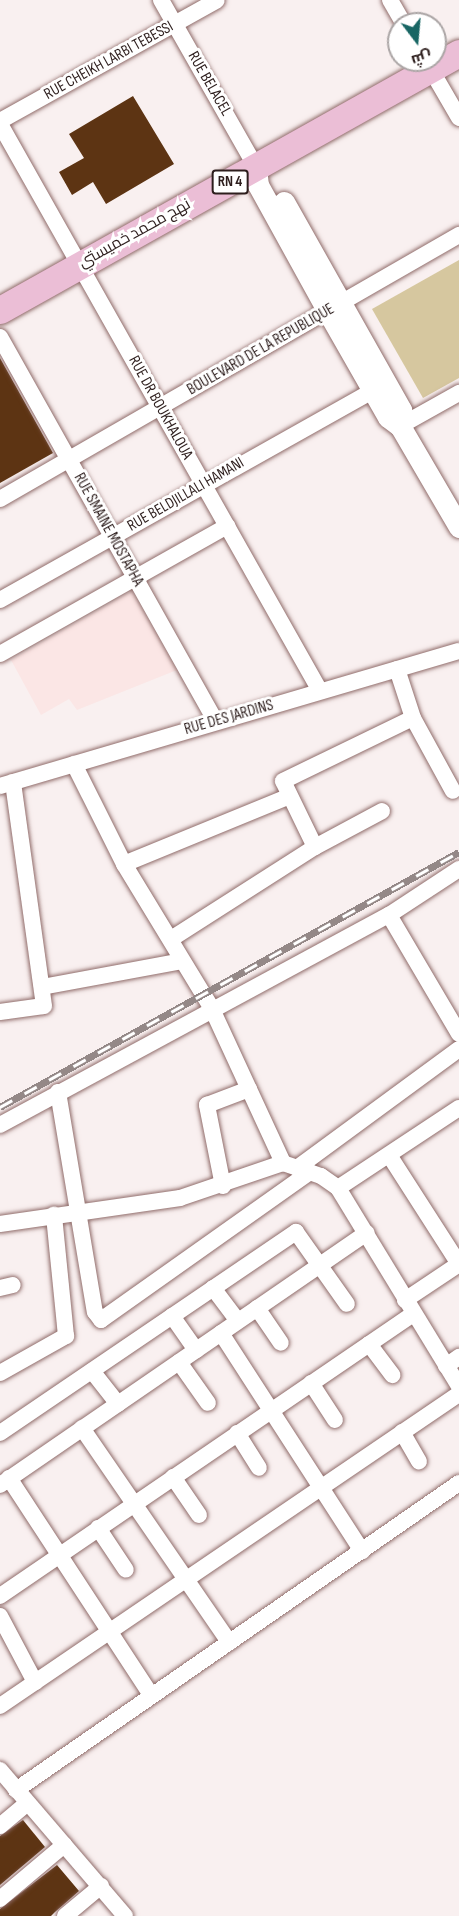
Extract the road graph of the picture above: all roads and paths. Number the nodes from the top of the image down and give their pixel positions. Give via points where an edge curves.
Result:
1 (161, 0) edge
2 (217, 0) edge
3 (175, 25) junction
4 (416, 72) edge
5 (432, 72) edge
6 (459, 118) edge
7 (0, 122) edge
8 (256, 167) junction
9 (459, 235) edge
10 (80, 265) junction
11 (335, 308) junction
12 (0, 310) edge
13 (0, 337) edge
14 (373, 391) junction
15 (459, 393) edge
16 (160, 408) junction
17 (400, 426) junction
18 (69, 460) junction
19 (203, 483) junction
20 (0, 499) edge
21 (227, 526) junction
22 (459, 527) edge
23 (112, 537) junction
24 (135, 578) junction
25 (0, 600) edge
26 (459, 651) edge
27 (0, 654) edge
28 (398, 669) junction
29 (320, 691) junction
30 (413, 718) junction
31 (216, 722) junction
32 (74, 764) junction
33 (6, 784) edge
34 (453, 791) dead end
35 (290, 796) junction
36 (382, 812) dead end
37 (315, 847) junction
38 (124, 864) junction
39 (459, 869) edge
40 (389, 915) junction
41 (171, 939) junction
42 (182, 961) junction
43 (42, 987) junction
44 (212, 1010) junction
45 (0, 1012) edge
46 (459, 1034) edge
47 (459, 1048) edge
48 (249, 1089) junction
49 (58, 1092) junction
50 (459, 1108) edge
51 (0, 1125) edge
52 (389, 1155) junction
53 (296, 1168) junction
54 (223, 1186) junction
55 (338, 1188) junction
56 (81, 1210) junction
57 (54, 1215) junction
58 (0, 1224) edge
59 (367, 1233) junction
60 (320, 1264) junction
61 (213, 1288) junction
62 (347, 1304) dead end
63 (409, 1307) junction
64 (257, 1308) junction
65 (172, 1317) junction
66 (238, 1321) junction
67 (221, 1333) junction
68 (281, 1343) dead end
69 (369, 1344) junction
70 (196, 1350) junction
71 (453, 1361) edge
72 (179, 1362) junction
73 (92, 1371) junction
74 (0, 1373) edge
75 (392, 1375) dead end
76 (311, 1383) junction
77 (459, 1386) edge
78 (459, 1394) edge
79 (208, 1403) dead end
80 (118, 1404) junction
81 (272, 1409) junction
82 (335, 1420) dead end
83 (82, 1428) junction
84 (402, 1432) junction
85 (0, 1433) edge
86 (237, 1433) junction
87 (419, 1462) dead end
88 (259, 1468) dead end
89 (173, 1477) junction
90 (5, 1482) edge
91 (459, 1483) edge
92 (322, 1486) junction
93 (136, 1502) junction
94 (200, 1515) dead end
95 (98, 1528) junction
96 (362, 1551) junction
97 (60, 1555) junction
98 (126, 1570) dead end
99 (187, 1577) junction
100 (0, 1596) edge
101 (0, 1616) edge
102 (109, 1630) junction
103 (229, 1642) junction
104 (35, 1682) junction
105 (151, 1695) junction
106 (0, 1706) edge
107 (0, 1770) edge
108 (21, 1796) junction
109 (0, 1826) edge
110 (64, 1845) junction
111 (101, 1886) junction
112 (0, 1899) edge
113 (65, 1916) edge
114 (125, 1916) edge

1 - 3 street, RUE BELACEL
2 - 3 street, RUE CHEIKH LARBI TEBESSI
3 - 7 street, RUE CHEIKH LARBI TEBESSI
3 - 8 street, RUE BELACEL
4 - 8 main road, نهج محمد خميستي / RN 4
5 - 6 street
7 - 10 street, RUE DR BOUKHALOUA
8 - 10 main road, نهج محمد خميستي / RN 4
8 - 11 street via 258,185
9 - 11 street, BOULEVARD DE LA REPUBLIQUE
10 - 12 main road, نهج محمد خميستي / RN 4
10 - 16 street, RUE DR BOUKHALOUA
11 - 14 street
11 - 16 street, BOULEVARD DE LA REPUBLIQUE
11 - 17 street via 401,410
13 - 18 street, RUE SMAINE MOSTAPHA
14 - 17 street via 388,417
14 - 19 street, RUE BELDJILLALI HAMANI
15 - 17 street
16 - 18 street, BOULEVARD DE LA REPUBLIQUE
16 - 19 street, RUE DR BOUKHALOUA
17 - 22 street
18 - 20 street, BOULEVARD DE LA REPUBLIQUE
18 - 23 street, RUE SMAINE MOSTAPHA
19 - 21 street, RUE DR BOUKHALOUA
19 - 23 street, RUE BELDJILLALI HAMANI
21 - 24 street
21 - 29 street, RUE DR BOUKHALOUA
23 - 24 street, RUE SMAINE MOSTAPHA
23 - 25 street, RUE BELDJILLALI HAMANI
24 - 27 street
24 - 31 street, RUE SMAINE MOSTAPHA
26 - 28 street, RUE DES JARDINS
28 - 29 street, RUE DES JARDINS
28 - 30 street
29 - 31 street, RUE DES JARDINS
30 - 34 street
30 - 35 street via 283,781
31 - 32 street, RUE DES JARDINS
32 - 33 street, RUE DES JARDINS
32 - 38 street
33 - 43 street
35 - 37 street
35 - 38 street
36 - 37 street
37 - 41 street
38 - 41 street
39 - 40 street
40 - 44 street
40 - 46 street
41 - 42 street
42 - 43 street
42 - 44 street
43 - 45 street via 44,1006
44 - 48 street
44 - 49 street
47 - 53 street
48 - 53 street
48 - 54 street via 207,1105
49 - 51 street
49 - 56 street
50 - 52 street
52 - 55 street
52 - 63 street via 459,1264
53 - 54 street
53 - 55 street
53 - 56 street via 106,1319 97,1318 95,1312
54 - 56 street via 180,1198
55 - 59 street
56 - 57 street
57 - 58 street
57 - 74 street via 66,1336
59 - 60 street
59 - 63 street
60 - 61 street via 296,1232
60 - 62 street
60 - 64 street
61 - 65 street
61 - 66 street
63 - 69 street
63 - 71 street
64 - 66 street
64 - 68 street
65 - 70 street
65 - 73 street
66 - 67 street
67 - 70 street
67 - 81 street
69 - 75 street
69 - 76 street
70 - 72 street
71 - 77 street
72 - 79 street
72 - 80 street
73 - 80 street
73 - 85 street
76 - 81 street
76 - 82 street
78 - 84 street
80 - 83 street
81 - 86 street
81 - 92 street
83 - 90 street
83 - 93 street
84 - 87 street
84 - 92 street
86 - 88 street
86 - 89 street
89 - 93 street
89 - 94 street
90 - 97 street
91 - 96 street
92 - 96 street
92 - 99 street
93 - 95 street
93 - 99 street
95 - 97 street
95 - 98 street
96 - 103 street
97 - 100 street
97 - 102 street
99 - 102 street
99 - 103 street
101 - 104 street
102 - 104 street
102 - 105 street
103 - 105 street
104 - 106 street
105 - 108 street
107 - 108 street
108 - 109 street
108 - 110 street
110 - 111 street
110 - 112 street
111 - 113 street
111 - 114 street

